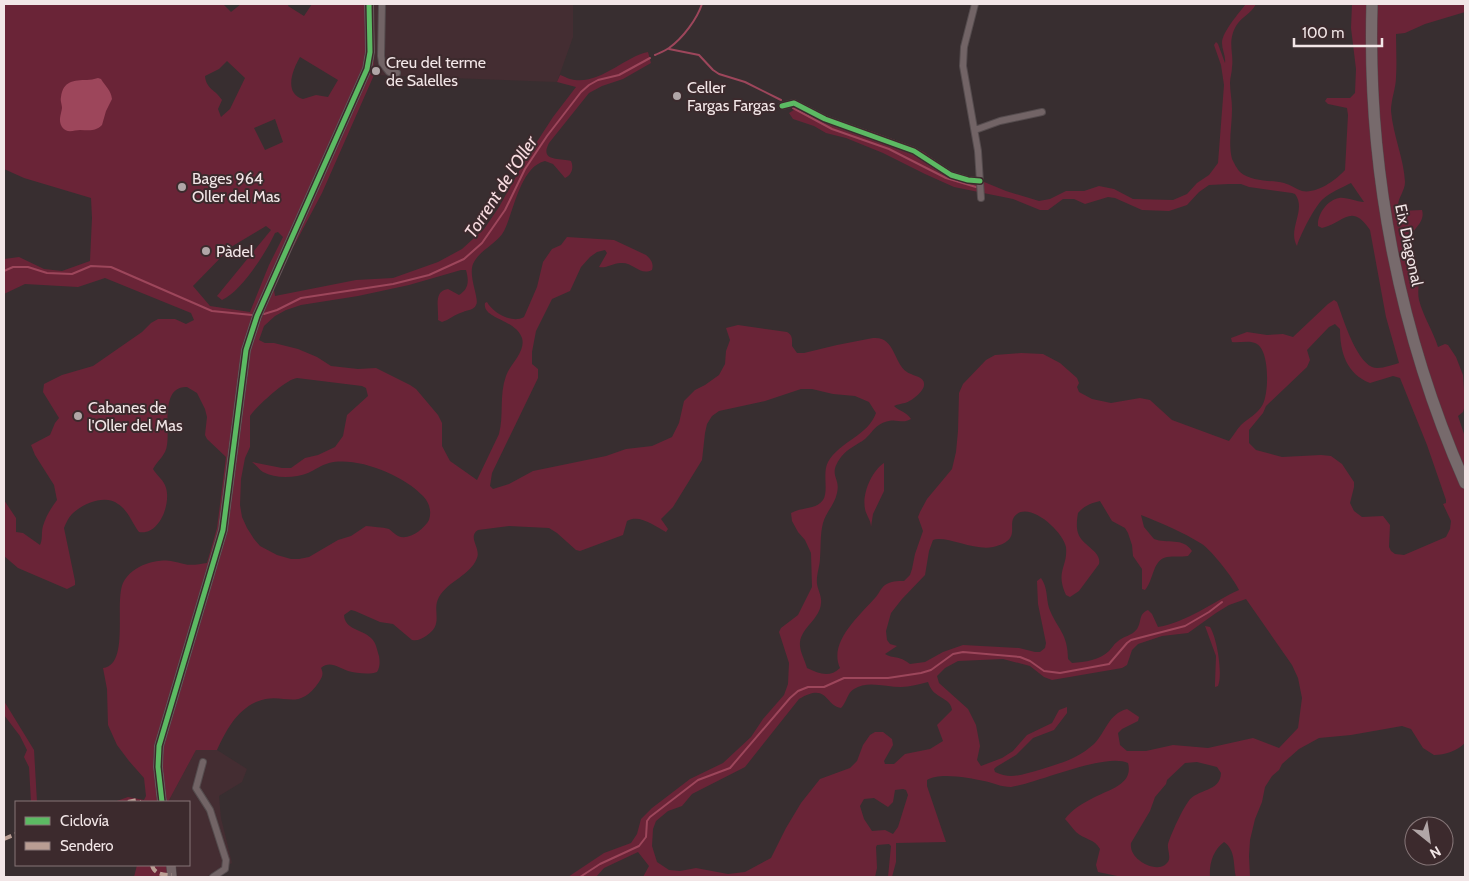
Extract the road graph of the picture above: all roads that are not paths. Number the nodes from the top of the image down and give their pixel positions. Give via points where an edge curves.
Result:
1 (369, 4) edge
2 (382, 4) edge
3 (975, 4) edge
4 (1372, 4) edge
5 (397, 73) dead end
6 (782, 106) dead end
7 (1042, 112) dead end
8 (975, 130) junction
9 (980, 181) junction
10 (981, 198) dead end
11 (1465, 483) edge
12 (203, 762) dead end
13 (162, 801) edge
14 (213, 877) edge

1 - 13 street via 367,69 257,316 246,350 223,530 159,746
2 - 5 street via 382,63 389,72
3 - 8 street via 964,47 963,66
4 - 11 highway, Eix Diagonal via 1373,98 1383,206 1414,343
6 - 9 street via 794,104 825,119 914,151 951,175
7 - 8 street
8 - 9 street
9 - 10 street
12 - 14 street via 196,788 210,810 226,860 224,869

